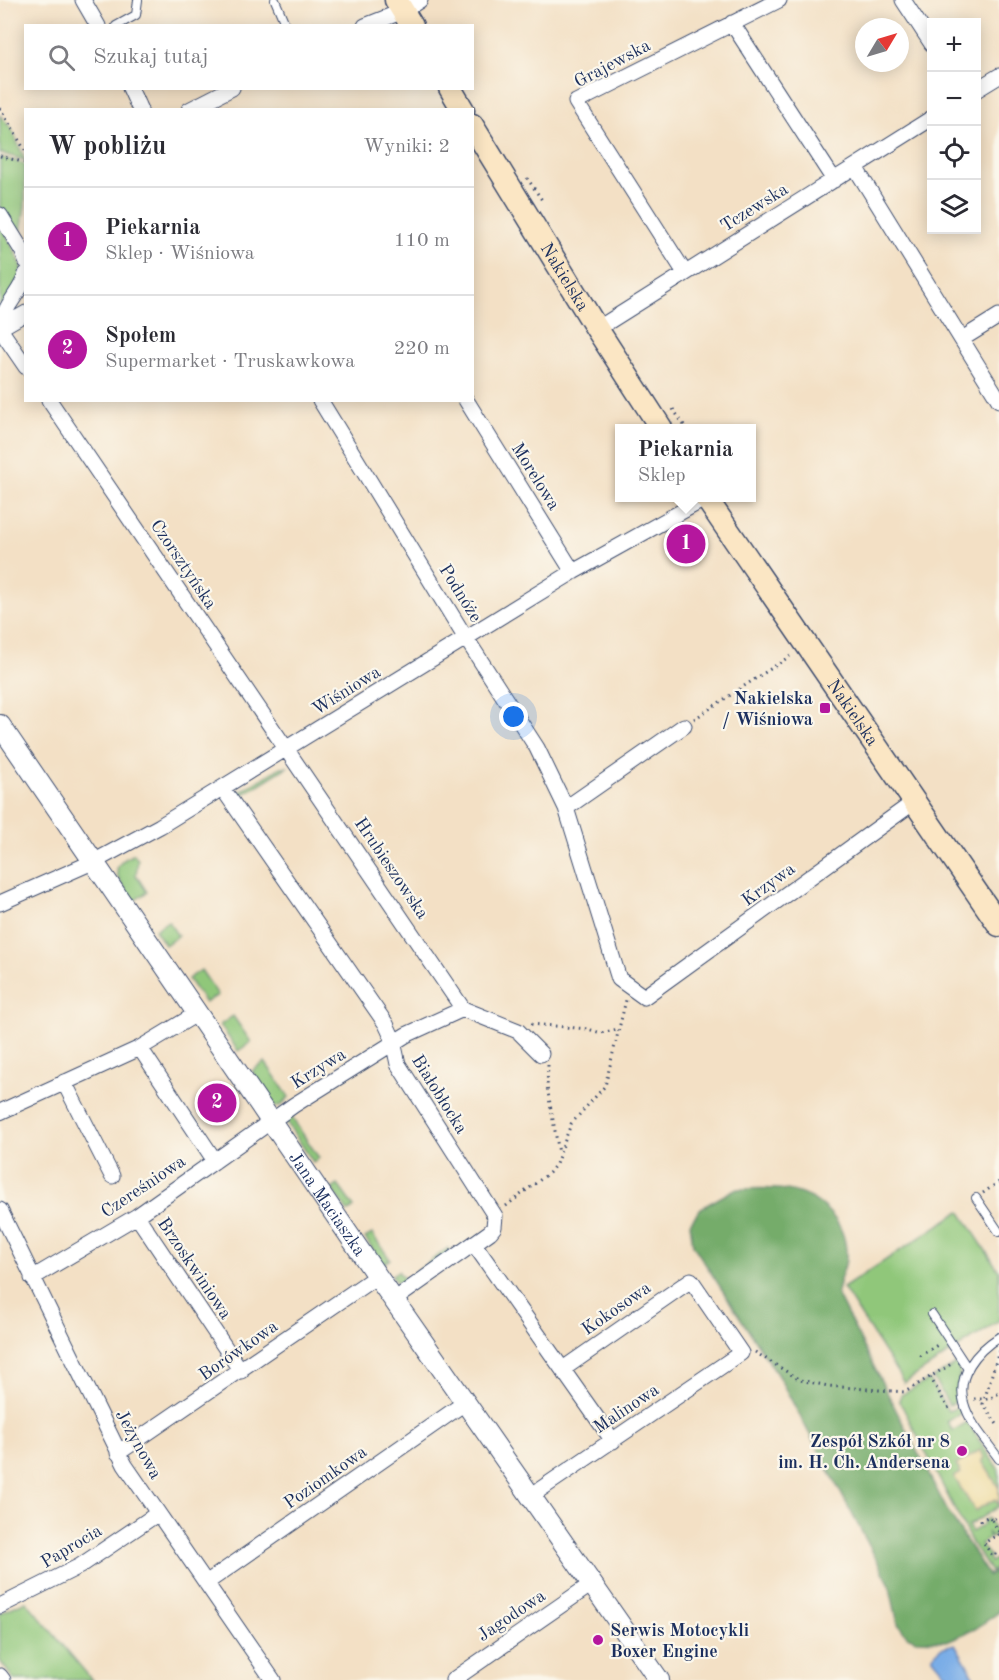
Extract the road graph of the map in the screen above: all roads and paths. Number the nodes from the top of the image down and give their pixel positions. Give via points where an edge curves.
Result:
1 (82, 0) edge
2 (138, 0) edge
3 (275, 0) edge
4 (779, 0) edge
5 (903, 0) edge
6 (408, 9) edge
7 (732, 23) junction
8 (97, 24) edge
9 (120, 24) edge
10 (285, 24) edge
11 (370, 24) edge
12 (927, 36) edge
13 (999, 76) edge
14 (981, 87) edge
15 (131, 90) edge
16 (228, 90) edge
17 (451, 90) edge
18 (0, 108) edge
19 (139, 108) edge
20 (193, 108) edge
21 (462, 108) edge
22 (927, 121) edge
23 (474, 128) edge
24 (24, 149) edge
25 (0, 156) edge
26 (24, 162) edge
27 (855, 167) junction
28 (834, 180) junction
29 (0, 215) edge
30 (24, 255) edge
31 (685, 273) junction
32 (24, 280) edge
33 (24, 314) edge
34 (999, 315) edge
35 (0, 327) edge
36 (597, 329) junction
37 (962, 339) junction
38 (24, 364) edge
39 (999, 400) edge
40 (50, 402) edge
41 (321, 402) edge
42 (467, 402) edge
43 (658, 424) edge
44 (699, 502) edge
45 (709, 502) edge
46 (573, 572) junction
47 (466, 639) junction
48 (790, 656) dead end
49 (0, 725) edge
50 (684, 726) joint
51 (287, 750) junction
52 (223, 789) junction
53 (915, 802) junction
54 (566, 808) junction
55 (94, 861) junction
56 (0, 903) edge
57 (999, 925) edge
58 (630, 987) junction
59 (644, 997) joint
60 (463, 1009) junction
61 (198, 1013) junction
62 (618, 1029) junction
63 (518, 1031) junction
64 (393, 1043) junction
65 (140, 1048) junction
66 (541, 1054) joint
67 (64, 1082) junction
68 (0, 1112) edge
69 (272, 1122) junction
70 (560, 1154) junction
71 (215, 1161) junction
72 (112, 1176) dead end
73 (999, 1182) edge
74 (976, 1198) joint
75 (0, 1210) edge
76 (137, 1216) junction
77 (495, 1216) junction
78 (999, 1232) edge
79 (474, 1244) junction
80 (377, 1276) junction
81 (32, 1278) junction
82 (394, 1300) junction
83 (932, 1314) dead end
84 (999, 1337) edge
85 (948, 1338) junction
86 (999, 1349) edge
87 (741, 1353) junction
88 (920, 1356) dead end
89 (961, 1359) junction
90 (563, 1368) junction
91 (968, 1369) junction
92 (241, 1371) junction
93 (930, 1377) junction
94 (999, 1393) edge
95 (985, 1399) junction
96 (466, 1402) junction
97 (964, 1403) junction
98 (948, 1408) dead end
99 (999, 1427) edge
100 (613, 1441) junction
101 (118, 1453) junction
102 (999, 1460) edge
103 (532, 1495) junction
104 (158, 1514) junction
105 (999, 1515) edge
106 (992, 1520) junction
107 (980, 1521) dead end
108 (999, 1533) edge
109 (999, 1552) edge
110 (206, 1583) junction
111 (592, 1583) junction
112 (0, 1606) edge
113 (0, 1676) edge
114 (3, 1680) edge
115 (273, 1680) edge
116 (453, 1680) edge
117 (659, 1680) edge

1 - 8 street
2 - 9 lane via 136,15
3 - 10 lane
4 - 7 street, Grajewska
5 - 12 street
6 - 11 street
7 - 28 street
7 - 31 street, Grajewska via 576,102
13 - 14 street
15 - 19 street
16 - 20 street
17 - 21 main road
18 - 24 path
22 - 27 street, Tczewska
23 - 36 main road, Nakielska
25 - 26 path
27 - 28 street, Tczewska
27 - 37 street
28 - 31 street, Tczewska
29 - 30 street
31 - 36 street, Tczewska
32 - 35 street via 4,309
33 - 35 street
34 - 37 street
35 - 38 street
36 - 43 main road, Nakielska
37 - 39 street
40 - 51 street, Czorsztyńska
41 - 47 street, Podnóże
42 - 46 street, Morelowa
44 - 46 street, Wiśniowa
45 - 53 main road, Nakielska
46 - 47 street, Wiśniowa
47 - 51 street, Wiśniowa
47 - 54 street, Podnóże via 537,748
48 - 50 path
49 - 55 street, Jana Maciaszka
50 - 54 street
51 - 52 street, Wiśniowa
51 - 60 street, Hrubieszowska
52 - 55 street, Wiśniowa
52 - 64 street, Białobłocka via 386,1024
53 - 57 main road, Nakielska
53 - 59 street, Krzywa
54 - 58 street, Podnóże via 619,979
55 - 56 street, Wiśniowa
55 - 61 street, Jana Maciaszka
58 - 59 street, Podnóże
58 - 62 path
60 - 63 street
60 - 64 street, Krzywa via 420,1026
61 - 65 street
61 - 69 street, Jana Maciaszka
62 - 63 path via 596,1033 523,1024
62 - 70 path via 604,1086 571,1124
63 - 66 street
64 - 69 street, Krzywa
64 - 77 street, Białobłocka via 398,1064
65 - 67 street
65 - 71 street
66 - 70 path via 549,1067 548,1087
67 - 68 street
67 - 72 street
69 - 71 street, Czereśniowa
69 - 80 street, Jana Maciaszka
70 - 77 path via 549,1173
71 - 76 street, Czereśniowa
73 - 74 path
74 - 78 lane
75 - 81 street, Jeżynowa
76 - 81 street, Czereśniowa
76 - 92 street, Brzoskwiniowa
77 - 79 street via 494,1227
79 - 82 street
79 - 90 street
80 - 82 street, Jana Maciaszka
80 - 92 street, Borówkowa
81 - 101 street, Jeżynowa
82 - 96 street, Jana Maciaszka
83 - 85 lane
84 - 91 lane via 980,1350
85 - 88 path
85 - 89 lane
86 - 95 path
87 - 90 street, Kokosowa via 691,1280
87 - 93 path via 757,1351 800,1380 828,1386 905,1392
87 - 100 street, Malinowa
89 - 91 lane
89 - 93 path
90 - 100 street
91 - 97 lane
92 - 101 street, Borówkowa
93 - 98 path
94 - 95 path
95 - 97 path
95 - 99 path via 983,1404
96 - 103 street, Jana Maciaszka
96 - 110 street, Poziomkowa
97 - 102 lane
100 - 103 street, Malinowa
101 - 104 street, Jeżynowa
103 - 111 street, Jana Maciaszka
104 - 110 street, Jeżynowa
104 - 112 street, Paprocia via 80,1566
105 - 106 path
106 - 107 path via 988,1516
106 - 108 path
108 - 109 path via 984,1543 992,1557
110 - 115 street, Jeżynowa
111 - 116 street, Jagodowa
111 - 117 street, Jana Maciaszka
113 - 114 street

